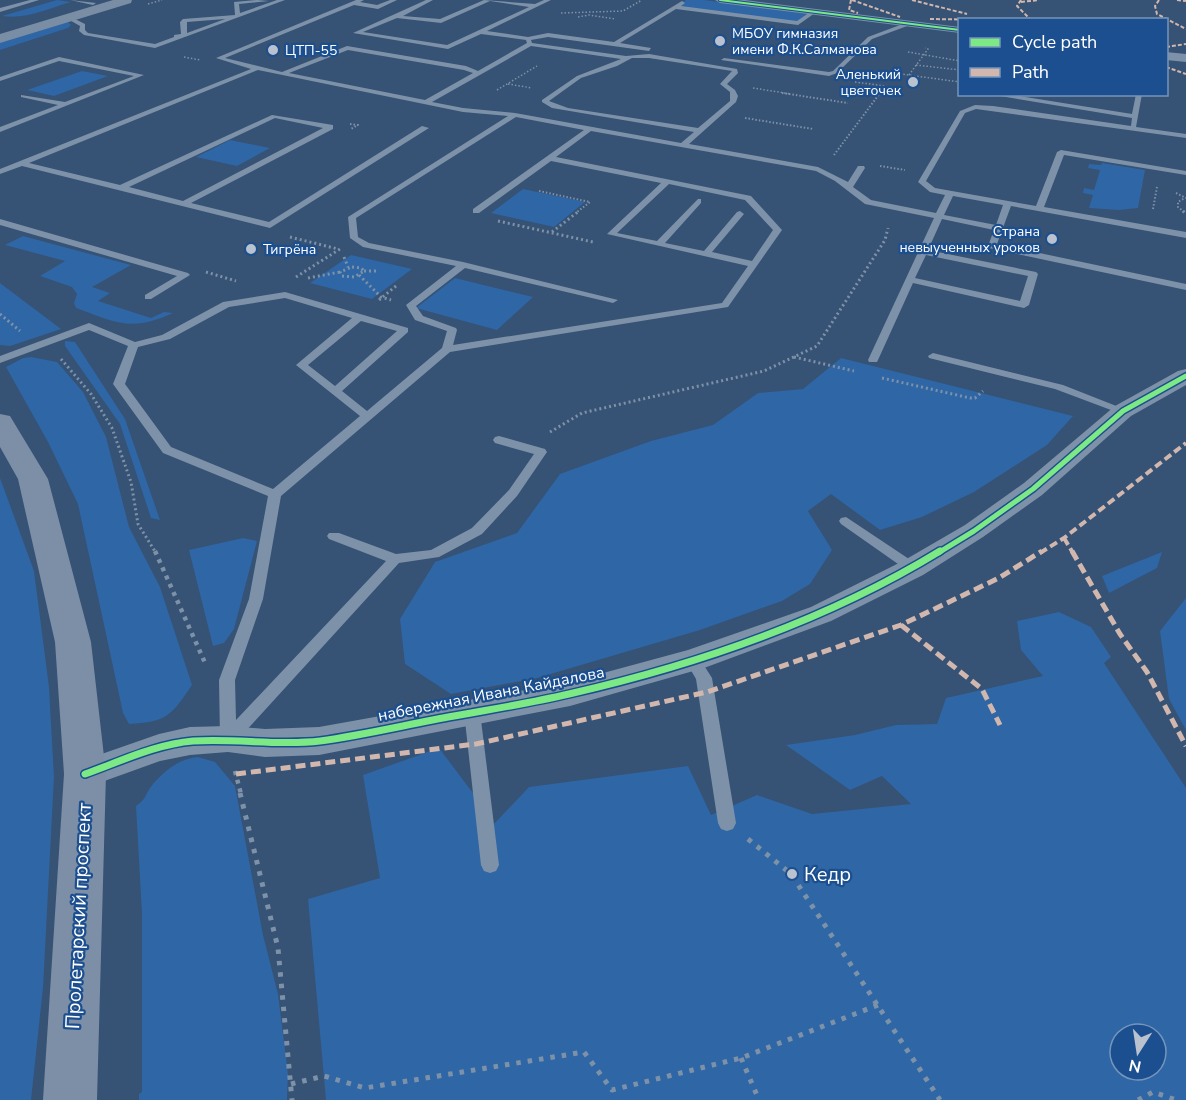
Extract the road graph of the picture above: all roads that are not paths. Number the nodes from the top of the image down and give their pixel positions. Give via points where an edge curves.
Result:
1 (36, 0) edge
2 (73, 0) edge
3 (126, 0) edge
4 (273, 0) edge
5 (282, 0) edge
6 (361, 0) edge
7 (394, 0) edge
8 (429, 0) edge
9 (490, 0) edge
10 (548, 0) edge
11 (686, 0) edge
12 (720, 0) edge
13 (99, 2) edge
14 (353, 3) junction
15 (536, 6) junction
16 (675, 7) junction
17 (0, 10) edge
18 (813, 12) junction
19 (238, 16) junction
20 (396, 16) junction
21 (69, 18) junction
22 (903, 21) junction
23 (958, 30) edge
24 (0, 31) edge
25 (482, 32) junction
26 (356, 33) junction
27 (184, 36) junction
28 (161, 37) dead end
29 (149, 38) dead end
30 (0, 39) edge
31 (114, 39) junction
32 (529, 42) junction
33 (615, 45) junction
34 (346, 48) junction
35 (1168, 56) edge
36 (626, 58) junction
37 (1186, 58) edge
38 (260, 69) junction
39 (477, 73) junction
40 (280, 74) junction
41 (0, 79) edge
42 (23, 96) dead end
43 (1004, 96) edge
44 (1139, 96) edge
45 (425, 103) junction
46 (66, 104) junction
47 (515, 115) junction
48 (1135, 116) junction
49 (424, 128) dead end
50 (1133, 128) junction
51 (590, 129) junction
52 (0, 130) edge
53 (700, 131) junction
54 (1186, 136) edge
55 (683, 145) junction
56 (550, 158) junction
57 (20, 163) junction
58 (861, 168) dead end
59 (0, 172) edge
60 (1186, 173) edge
61 (667, 182) junction
62 (120, 188) junction
63 (848, 188) junction
64 (951, 193) junction
65 (698, 201) dead end
66 (183, 204) junction
67 (1008, 204) junction
68 (1038, 209) junction
69 (476, 212) dead end
70 (740, 214) dead end
71 (940, 216) junction
72 (0, 222) edge
73 (998, 228) junction
74 (1186, 235) edge
75 (659, 244) junction
76 (924, 252) junction
77 (706, 254) junction
78 (754, 264) junction
79 (463, 265) junction
80 (911, 280) junction
81 (1186, 287) edge
82 (148, 297) dead end
83 (613, 300) dead end
84 (359, 317) junction
85 (134, 345) junction
86 (447, 349) junction
87 (933, 356) dead end
88 (0, 360) edge
89 (873, 360) dead end
90 (1186, 376) edge
91 (334, 392) junction
92 (1123, 411) junction
93 (368, 417) junction
94 (0, 422) edge
95 (500, 440) dead end
96 (275, 495) junction
97 (846, 521) dead end
98 (334, 536) dead end
99 (395, 559) junction
100 (913, 568) junction
101 (693, 660) junction
102 (472, 712) junction
103 (228, 739) junction
104 (85, 774) junction
105 (727, 823) road end
106 (490, 865) dead end
107 (70, 1100) edge

1 - 17 lane
2 - 13 lane
3 - 21 main road
4 - 19 lane via 236,3
5 - 19 lane
6 - 14 lane
7 - 14 lane via 378,7
8 - 20 lane
9 - 15 lane
9 - 20 lane via 441,21
10 - 15 lane
11 - 16 lane
12 - 18 street
13 - 24 main road
14 - 38 lane via 219,58
15 - 25 lane
16 - 18 lane via 798,23
16 - 33 lane
18 - 22 street
19 - 27 lane
19 - 27 lane via 185,20
20 - 26 lane
21 - 30 main road
21 - 31 lane via 83,26 86,34
22 - 23 street
22 - 33 lane via 870,38 829,74
25 - 26 lane via 448,47
25 - 32 lane
26 - 34 lane
27 - 28 lane
27 - 31 lane via 155,46
29 - 31 lane
32 - 33 lane via 548,35
32 - 36 lane
32 - 39 lane
34 - 39 lane
34 - 40 lane
35 - 37 street
36 - 53 lane via 649,56 735,70 723,84 733,91 733,102
36 - 53 lane via 579,77 544,101 568,110
38 - 40 lane
38 - 57 lane
39 - 45 lane
40 - 45 lane
41 - 46 lane via 59,59 141,75
42 - 46 lane
43 - 48 lane
44 - 48 lane
45 - 47 lane
46 - 52 lane
47 - 51 lane
47 - 79 lane via 352,217 354,238 366,245
48 - 50 lane
49 - 66 lane via 270,225
50 - 54 lane
50 - 64 lane via 993,108 962,112 922,182 933,190
51 - 55 lane
51 - 56 lane
53 - 55 lane
55 - 63 lane via 818,169
56 - 61 lane
56 - 69 lane
57 - 59 lane
57 - 62 lane
58 - 63 lane
60 - 68 lane via 1061,152
61 - 75 lane via 611,234
61 - 78 lane via 748,198 778,230
62 - 66 lane
62 - 66 lane via 274,116 330,127
63 - 71 lane via 868,202
64 - 67 lane
64 - 71 lane
65 - 75 lane
67 - 68 lane
67 - 73 lane
68 - 74 lane
70 - 77 lane
71 - 73 lane via 968,226
71 - 76 lane
72 - 82 lane via 185,275
73 - 81 lane via 992,246
75 - 77 lane
76 - 80 lane
76 - 80 lane via 1033,274 1024,305
77 - 78 lane
78 - 86 lane via 725,305
79 - 83 lane
79 - 86 lane via 411,305 419,318 452,330
80 - 89 lane
84 - 85 lane via 285,295 226,304 166,336
84 - 91 lane via 301,365
84 - 91 lane via 404,330
85 - 88 lane via 89,326
85 - 96 lane via 119,384 168,450
86 - 93 lane
87 - 92 lane via 1059,387
90 - 92 street, набережная Ивана Кайдалова
91 - 93 lane
92 - 100 street, набережная Ивана Кайдалова via 1033,489
93 - 96 lane
94 - 104 main road, Пролетарский проспект via 33,479 73,642
95 - 99 lane via 541,452 513,493 477,531 434,554
96 - 103 lane via 256,599 227,680
97 - 100 lane
98 - 99 lane
99 - 103 lane
100 - 101 street, набережная Ивана Кайдалова via 821,614
101 - 102 street, набережная Ивана Кайдалова via 570,694
101 - 105 lane via 704,678
102 - 103 street, набережная Ивана Кайдалова via 319,741 264,743
102 - 106 lane
103 - 104 street, набережная Ивана Кайдалова via 159,748
104 - 107 main road, Пролетарский проспект

